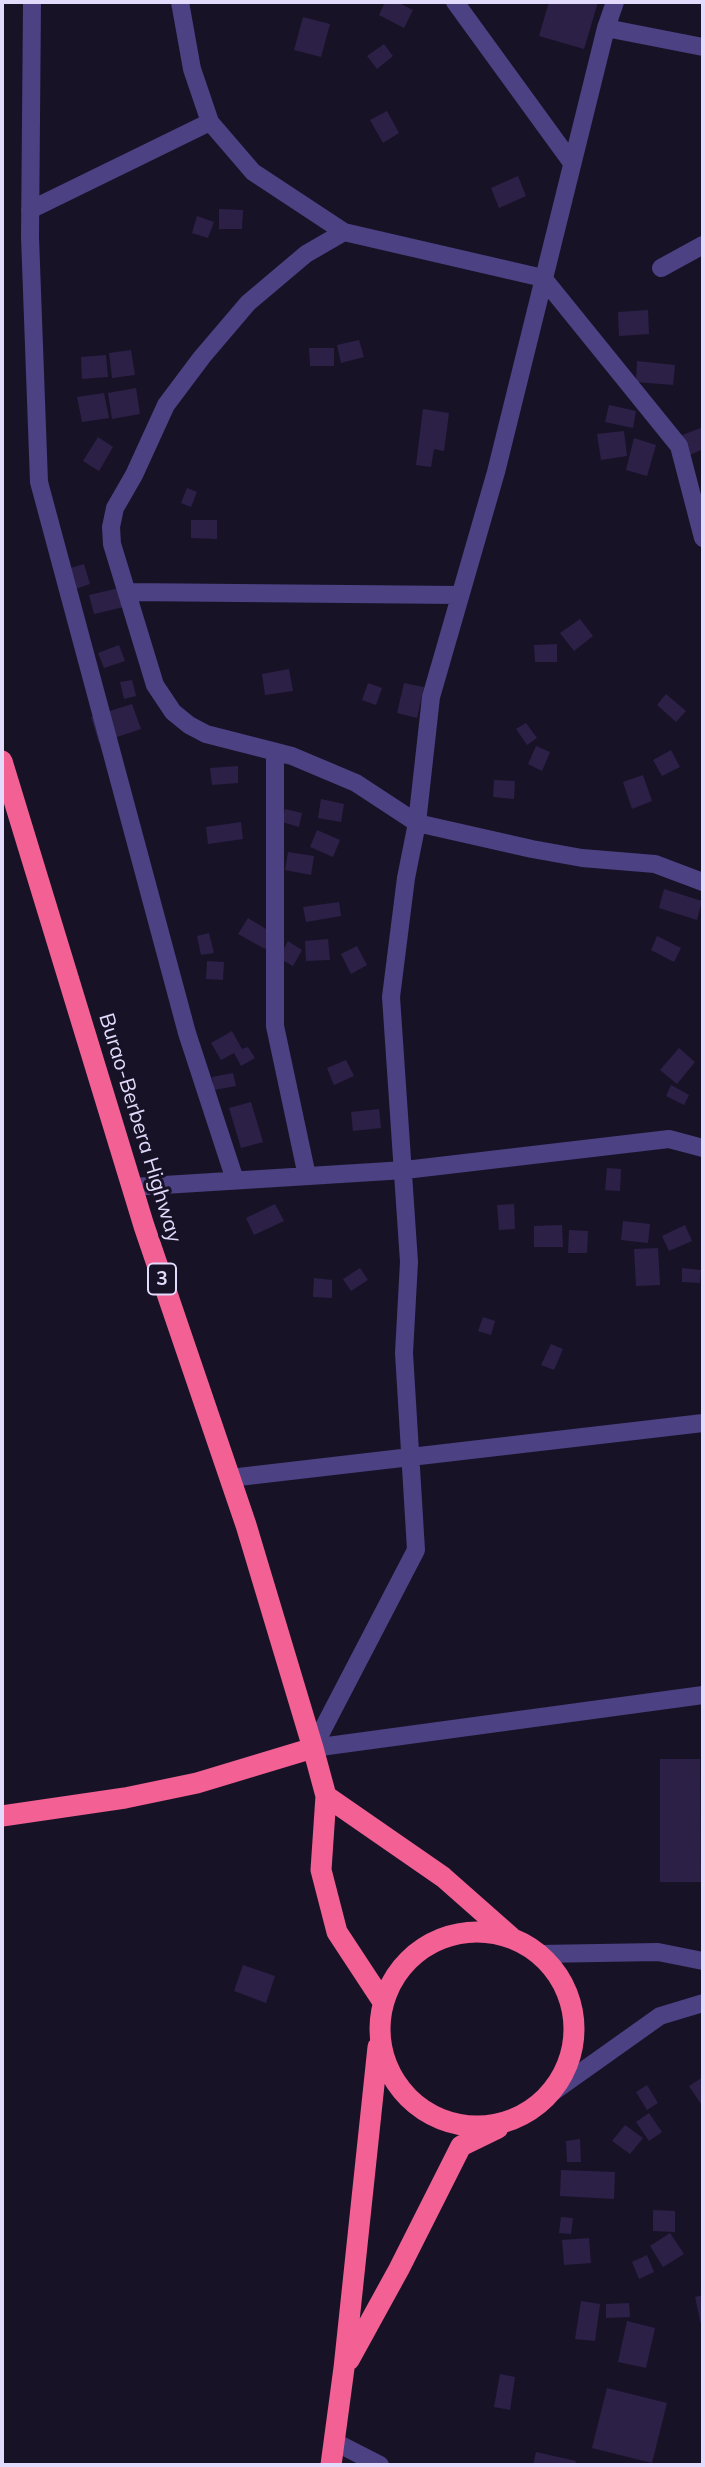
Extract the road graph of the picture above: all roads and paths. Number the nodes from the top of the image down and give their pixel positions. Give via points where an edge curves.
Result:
1 (32, 2) edge
2 (180, 2) edge
3 (455, 2) edge
4 (615, 2) edge
5 (606, 28) junction
6 (703, 47) edge
7 (210, 122) junction
8 (572, 163) junction
9 (30, 211) junction
10 (344, 232) junction
11 (703, 245) edge
12 (661, 268) dead end
13 (543, 278) junction
14 (703, 538) edge
15 (127, 592) junction
16 (458, 596) junction
17 (275, 752) junction
18 (4, 773) edge
19 (417, 823) junction
20 (703, 882) edge
21 (703, 1148) edge
22 (405, 1170) junction
23 (307, 1176) junction
24 (235, 1181) junction
25 (132, 1187) junction
26 (703, 1423) edge
27 (411, 1457) junction
28 (230, 1478) junction
29 (703, 1695) edge
30 (313, 1748) junction
31 (326, 1796) junction
32 (2, 1816) edge
33 (511, 1938) junction
34 (539, 1954) junction
35 (703, 1961) edge
36 (383, 2002) junction
37 (703, 2003) edge
38 (380, 2034) junction
39 (546, 2098) junction
40 (521, 2116) junction
41 (344, 2368) junction
42 (333, 2441) junction
43 (331, 2465) edge
44 (380, 2465) edge

1 - 9 street
2 - 7 street via 192,69
3 - 8 street
4 - 5 street
5 - 6 street
5 - 8 street
7 - 9 street
7 - 10 street via 253,172
8 - 13 street
9 - 24 street via 39,482 187,1033
10 - 13 street
10 - 15 street via 306,254 248,303 166,405 115,508 111,527
11 - 12 street
13 - 14 street via 679,446
13 - 16 street via 496,472
15 - 16 street
15 - 17 street via 155,685 173,712 206,734
16 - 19 street via 431,697
17 - 19 street via 356,783
17 - 23 street via 275,1026
18 - 25 highway, Burao-Berbera Highway / 3
19 - 20 street via 582,858 655,864
19 - 22 street via 391,997
21 - 22 street via 669,1139
22 - 23 street
22 - 27 street via 409,1262 404,1353
23 - 24 street
24 - 25 street
25 - 28 highway, Burao-Berbera Highway / 3
26 - 27 street
27 - 28 street
27 - 30 street via 416,1550
28 - 30 highway, Burao-Berbera Highway / 3
29 - 30 street
30 - 31 highway, Burao-Berbera Highway / 3
30 - 32 highway via 197,1783
31 - 33 highway via 443,1877
31 - 36 highway via 321,1870 337,1932
33 - 34 highway
33 - 36 highway via 480,1932 447,1936 419,1950 397,1973
34 - 35 street via 658,1952
34 - 39 highway via 560,1978 572,2008 573,2040 565,2071
36 - 38 highway
37 - 39 street via 660,2016
38 - 40 highway via 387,2066 398,2084 429,2113 458,2125 490,2126
38 - 41 highway
39 - 40 highway
40 - 41 highway via 461,2146
41 - 42 highway
42 - 43 highway
42 - 44 street

